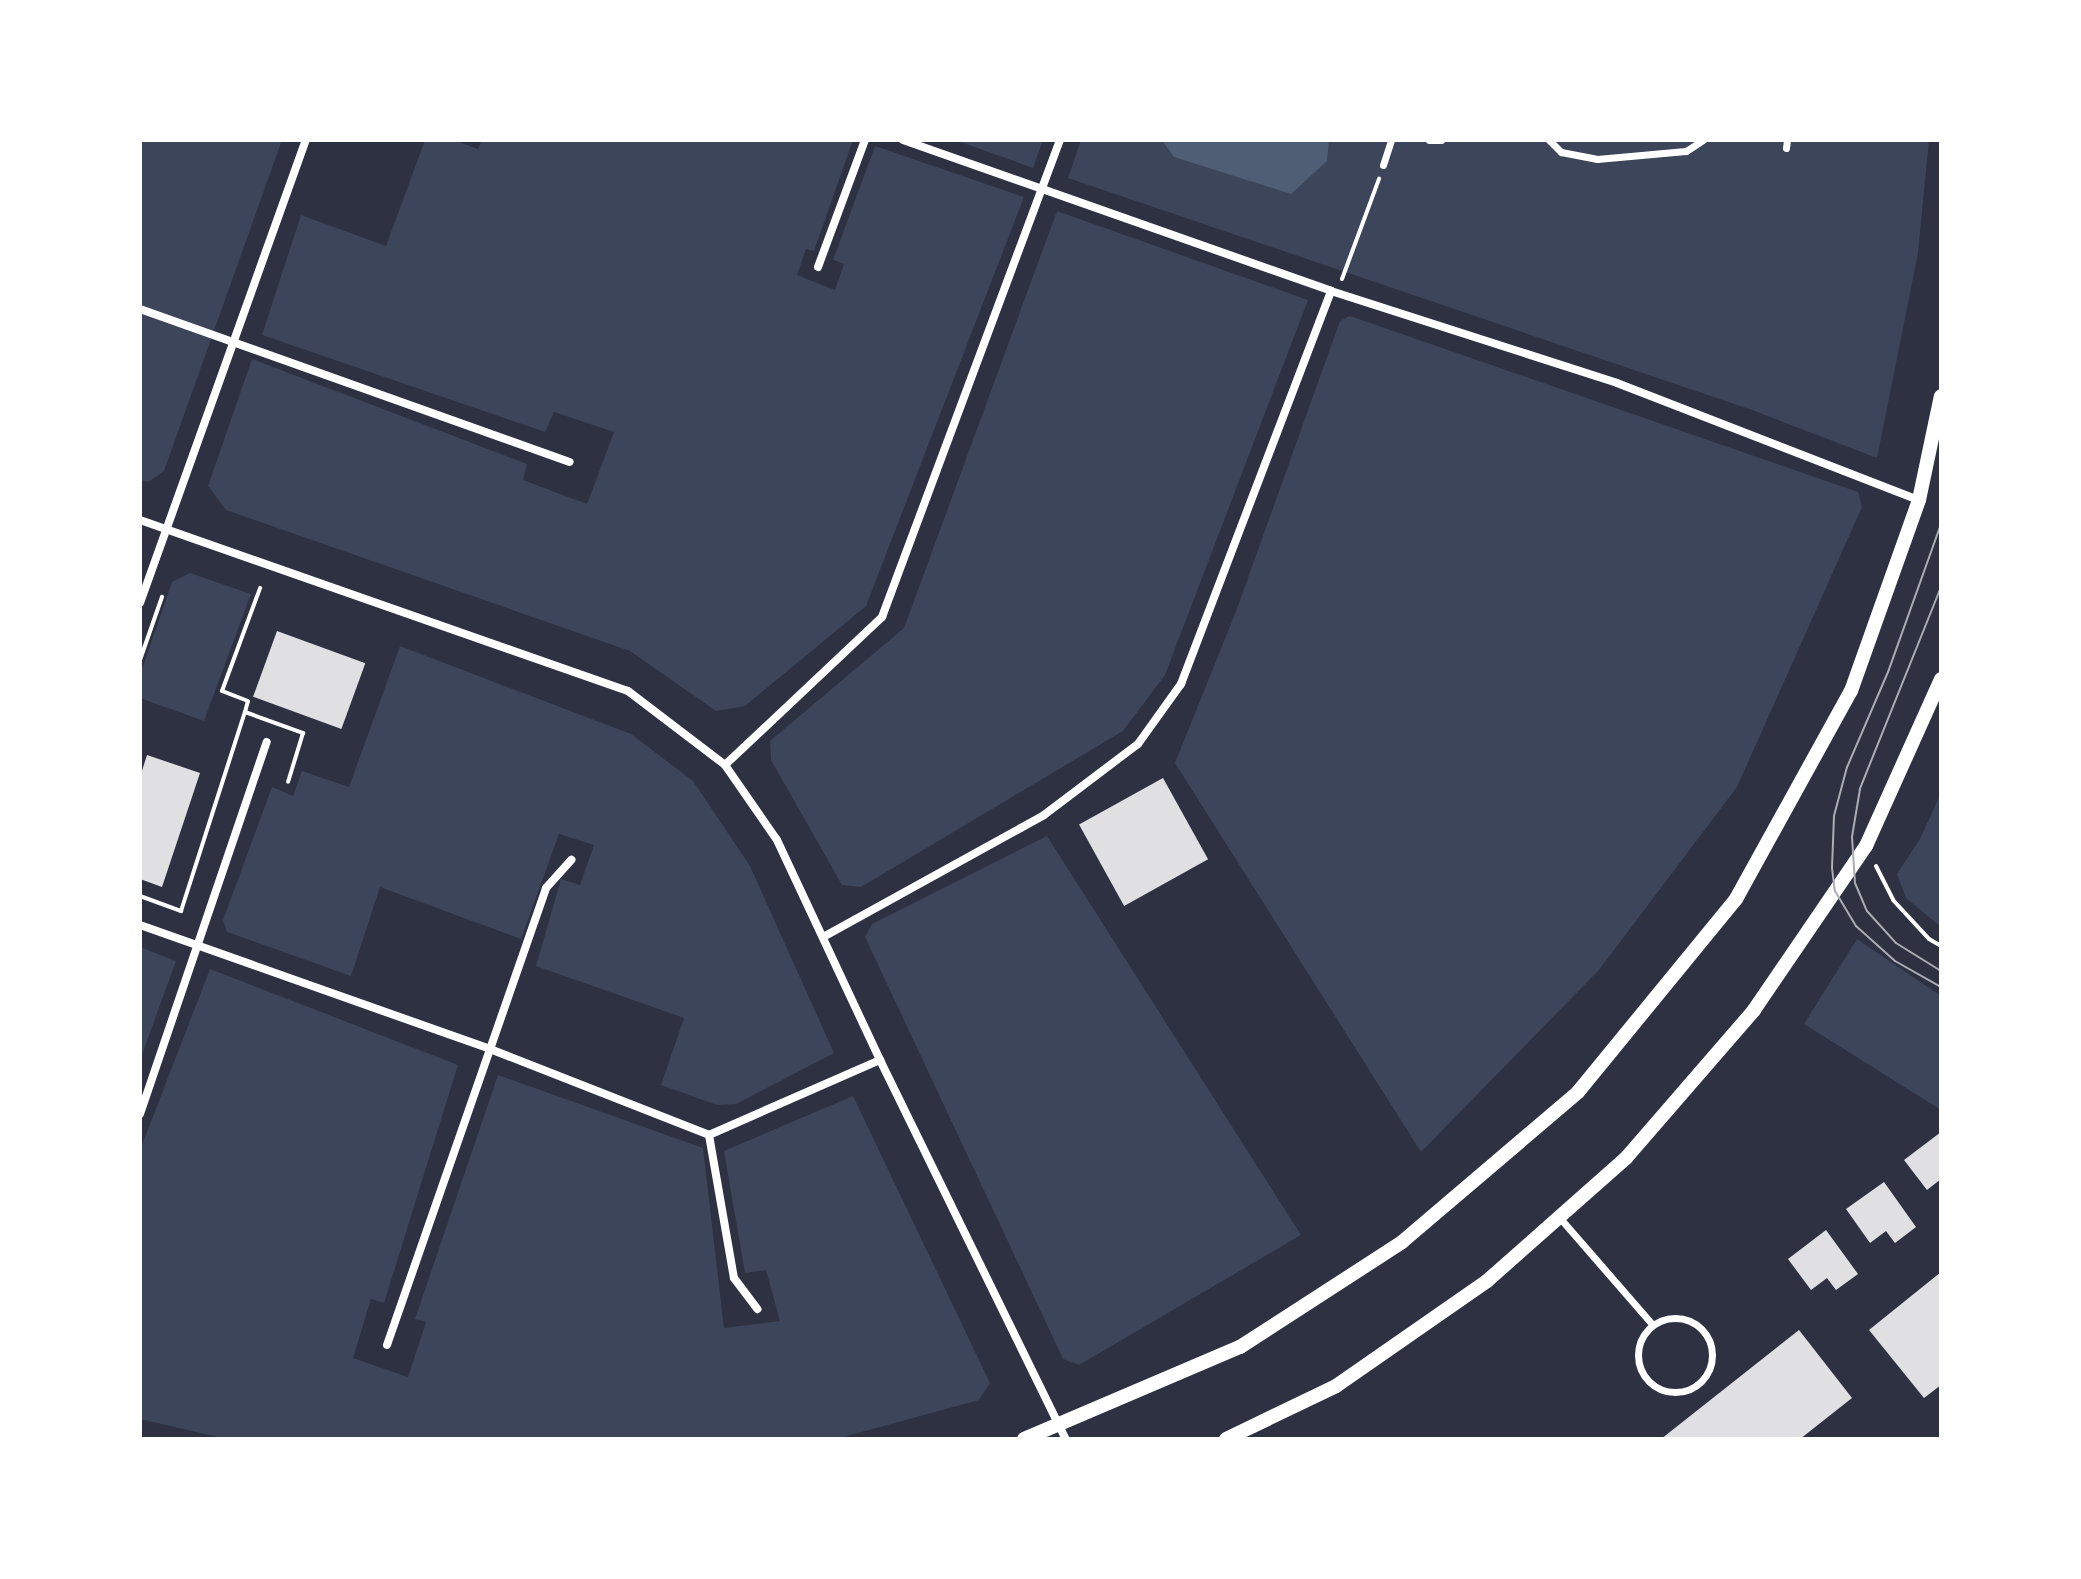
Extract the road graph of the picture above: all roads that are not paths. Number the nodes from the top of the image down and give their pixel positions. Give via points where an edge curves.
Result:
1 (306, 140) edge
2 (865, 140) edge
3 (903, 140) edge
4 (1060, 140) edge
5 (1391, 140) edge
6 (1429, 140) edge
7 (1441, 140) edge
8 (1549, 140) edge
9 (1703, 140) edge
10 (1383, 165) road end
11 (1044, 187) junction
12 (818, 267) dead end
13 (1331, 291) junction
14 (140, 309) edge
15 (235, 342) junction
16 (1941, 396) edge
17 (570, 462) dead end
18 (1919, 500) junction
19 (140, 520) edge
20 (165, 528) junction
21 (140, 603) edge
22 (1941, 679) edge
23 (267, 742) dead end
24 (725, 765) junction
25 (571, 860) dead end
26 (140, 925) edge
27 (825, 936) junction
28 (198, 947) junction
29 (490, 1049) junction
30 (880, 1060) junction
31 (140, 1114) edge
32 (709, 1135) junction
33 (1559, 1217) junction
34 (757, 1309) dead end
35 (1653, 1325) junction
36 (387, 1345) dead end
37 (1063, 1432) edge
38 (1024, 1439) edge
39 (1226, 1439) edge

1 - 15 street
2 - 12 street
3 - 11 street
4 - 11 street
5 - 10 street
6 - 7 street
8 - 9 street via 1561,152 1597,159 1686,151
11 - 13 street
11 - 24 street via 882,617
13 - 18 street via 1617,383
13 - 27 street via 1181,684 1138,744 1044,815
14 - 15 street
15 - 17 street
15 - 20 street
16 - 18 street
18 - 37 street via 1851,691 1736,899 1578,1092 1402,1242 1240,1347
19 - 20 street
20 - 21 street
20 - 24 street via 628,691
22 - 33 street via 1866,846 1754,1010 1626,1158
23 - 28 street
24 - 27 street via 777,840
25 - 29 street via 546,888
26 - 28 street
27 - 30 street
28 - 29 street
28 - 31 street
29 - 32 street
29 - 36 street
30 - 32 street
30 - 37 street
32 - 34 street via 734,1278
33 - 35 street
33 - 39 street via 1487,1281 1336,1386
35 - 35 street via 1638,1354 1644,1375 1673,1392 1695,1385 1710,1366 1704,1332 1685,1319
37 - 38 street

